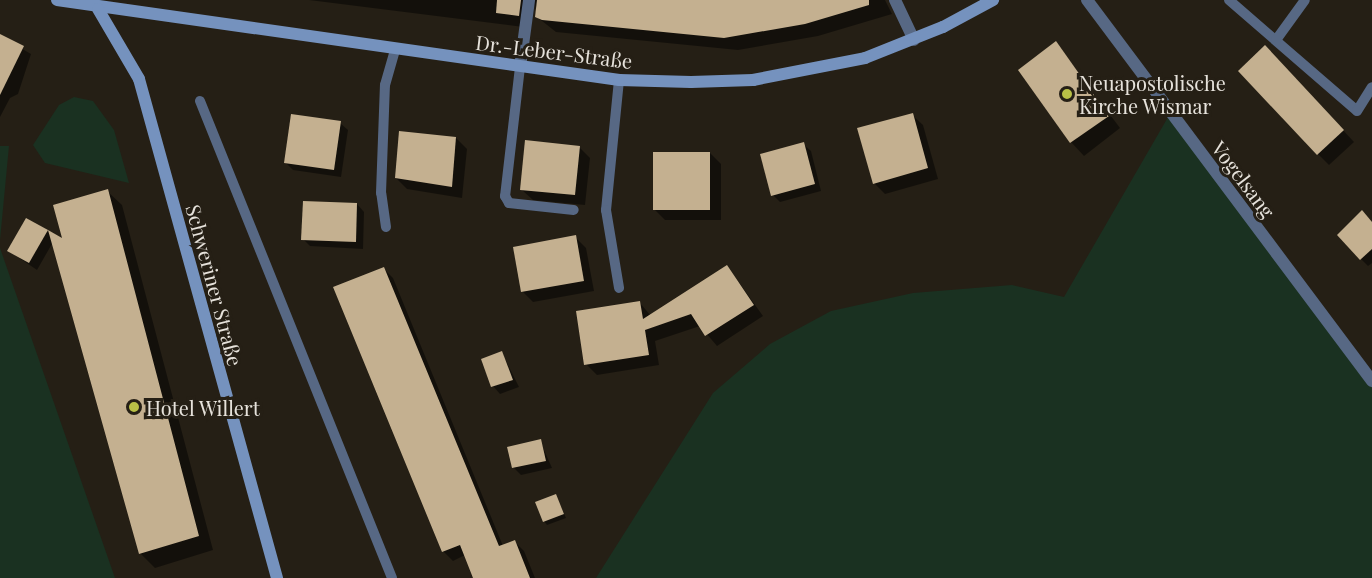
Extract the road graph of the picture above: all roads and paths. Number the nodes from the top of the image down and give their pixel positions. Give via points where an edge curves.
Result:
1 (57, 0) edge
2 (529, 0) edge
3 (895, 0) edge
4 (993, 0) edge
5 (1087, 0) edge
6 (1229, 0) edge
7 (1305, 0) edge
8 (100, 5) edge
9 (914, 40) junction
10 (1276, 40) junction
11 (395, 50) junction
12 (520, 67) junction
13 (619, 80) junction
14 (1372, 87) edge
15 (200, 101) dead end
16 (574, 210) dead end
17 (386, 227) dead end
18 (619, 288) dead end
19 (1369, 373) edge
20 (277, 578) edge
21 (392, 578) edge

1 - 8 main road, Dr.-Leber-Straße
2 - 12 street
3 - 9 street
4 - 9 main road, Dr.-Leber-Straße
5 - 19 street, Vogelsang
6 - 10 lane
7 - 10 lane
8 - 11 main road, Dr.-Leber-Straße
8 - 20 main road, Schweriner Straße via 139,79
9 - 13 main road, Dr.-Leber-Straße via 866,58 753,80
10 - 14 lane via 1357,111
11 - 12 main road, Dr.-Leber-Straße
11 - 17 lane via 385,85 381,193
12 - 13 main road, Dr.-Leber-Straße
12 - 16 lane via 505,196 509,203
13 - 18 lane via 606,210
15 - 21 lane

